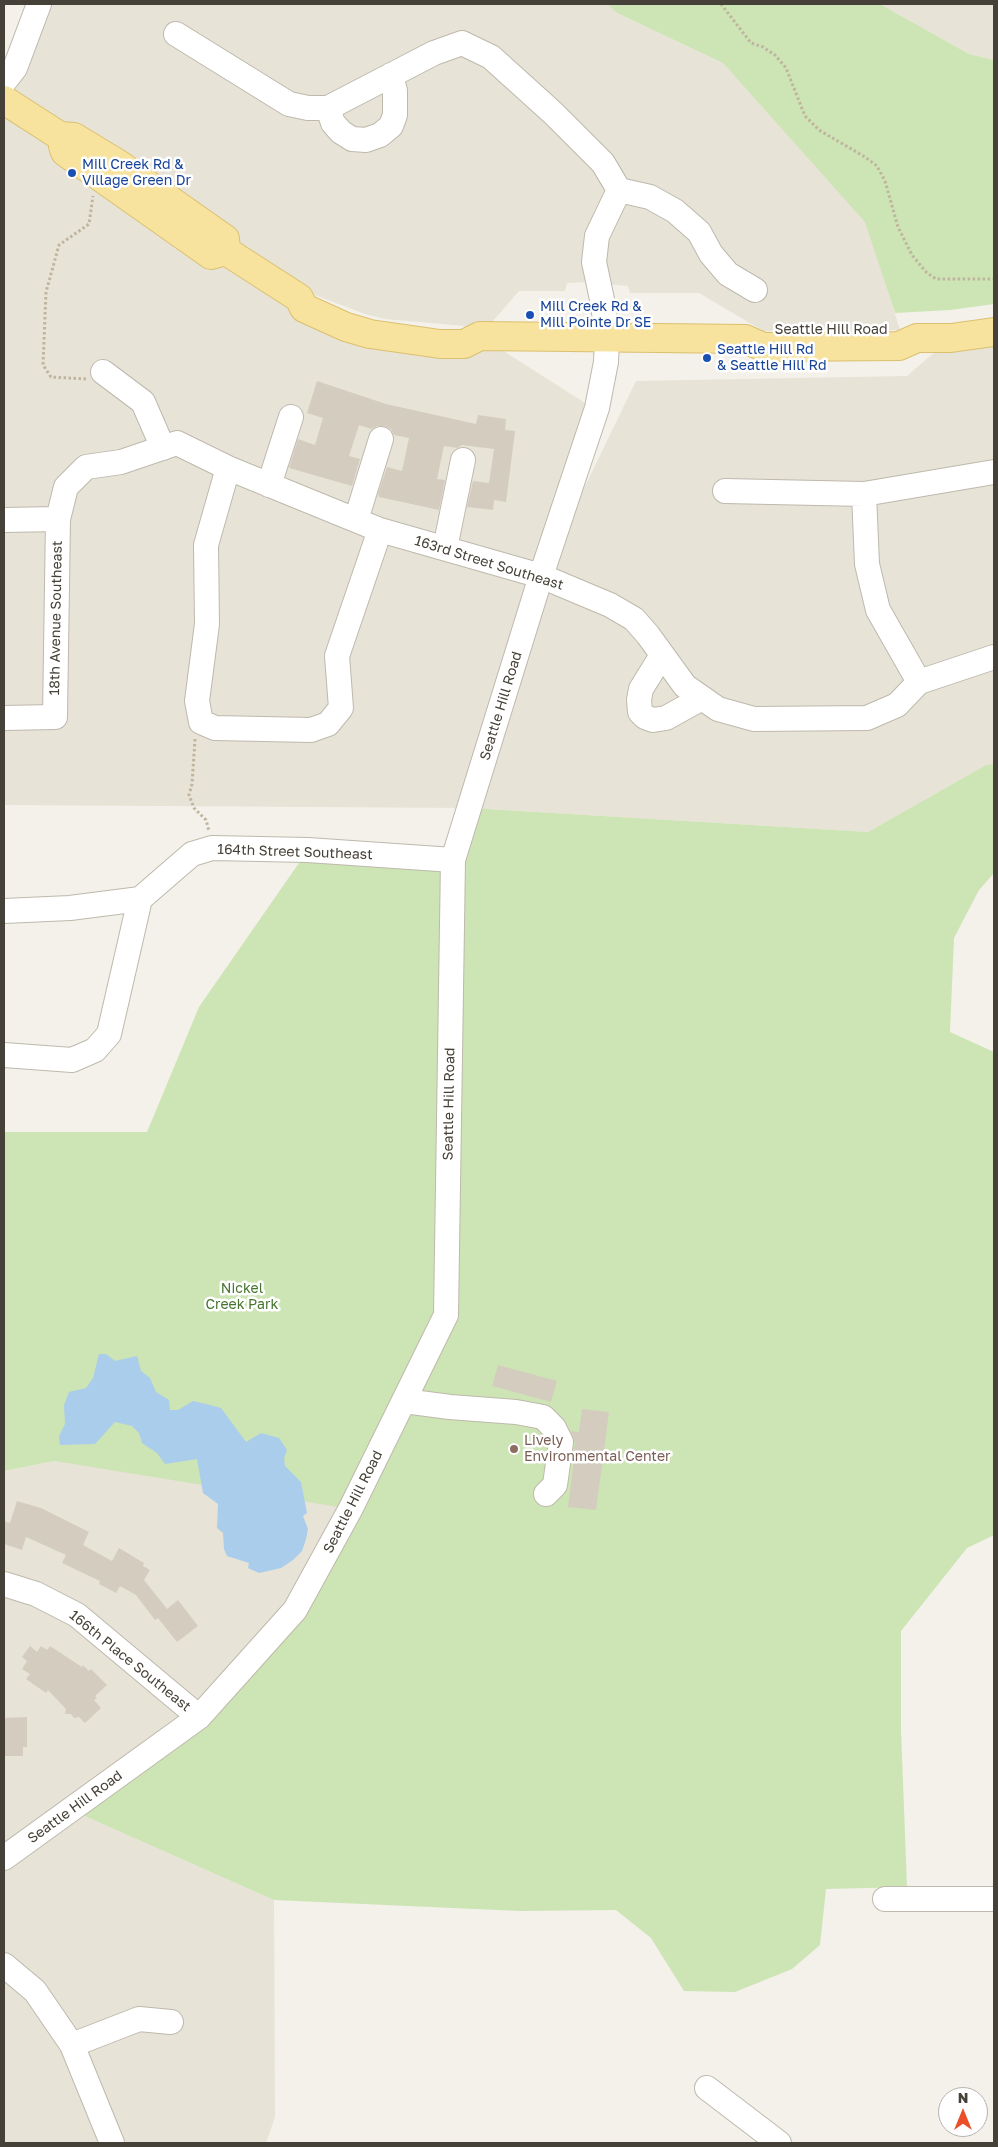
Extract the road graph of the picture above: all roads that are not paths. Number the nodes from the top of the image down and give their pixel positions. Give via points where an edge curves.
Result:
1 (39, 4) edge
2 (176, 34) dead end
3 (391, 75) junction
4 (4, 82) edge
5 (4, 100) edge
6 (328, 108) junction
7 (60, 136) junction
8 (619, 190) junction
9 (226, 251) junction
10 (754, 290) dead end
11 (994, 332) edge
12 (607, 337) junction
13 (103, 372) road end
14 (291, 417) dead end
15 (381, 439) dead end
16 (163, 448) junction
17 (463, 460) dead end
18 (228, 468) junction
19 (994, 472) edge
20 (270, 485) junction
21 (725, 491) dead end
22 (864, 494) junction
23 (58, 519) junction
24 (4, 520) edge
25 (356, 520) junction
26 (380, 530) junction
27 (445, 548) junction
28 (541, 576) junction
29 (662, 655) junction
30 (994, 657) edge
31 (919, 682) junction
32 (702, 698) junction
33 (4, 718) edge
34 (454, 860) junction
35 (140, 899) junction
36 (4, 910) edge
37 (4, 1055) edge
38 (404, 1400) junction
39 (546, 1494) dead end
40 (4, 1584) edge
41 (199, 1717) junction
42 (4, 1858) edge
43 (886, 1899) dead end
44 (994, 1899) edge
45 (4, 1965) edge
46 (172, 2022) dead end
47 (72, 2045) junction
48 (707, 2088) dead end
49 (112, 2143) edge
50 (779, 2143) edge

1 - 4 street via 14,68
2 - 6 street via 289,104
3 - 6 street
3 - 6 street via 395,115 391,126 380,135 366,140 352,139 333,123
3 - 8 street via 434,53 462,44 491,58 603,163
5 - 7 main road
7 - 9 main road via 74,137 128,171 224,239
7 - 9 main road via 65,152 211,255
8 - 10 street via 650,197 675,212 699,232 711,254 728,274
8 - 12 street via 597,236 594,262
9 - 12 main road via 299,298 312,294 385,319 464,326 480,336
11 - 12 main road, Seattle Hill Road via 951,338 917,338 900,330 763,331 745,339
12 - 28 street, Seattle Hill Road via 597,408
13 - 16 street via 143,402
14 - 20 street
15 - 25 street
16 - 18 street, 163rd Street Southeast via 177,443
16 - 23 street, 163rd Street Southeast via 121,462 86,468 66,487
17 - 27 street
18 - 20 street, 163rd Street Southeast
18 - 26 street via 206,545 207,624 197,702 201,722 214,728 311,730 328,724 341,708 337,656
19 - 22 street
20 - 25 street, 163rd Street Southeast
21 - 22 street
22 - 31 street via 867,564 878,610
23 - 24 street
23 - 33 street, 18th Avenue Southeast via 55,716
25 - 26 street, 163rd Street Southeast
26 - 27 street, 163rd Street Southeast
27 - 28 street, 163rd Street Southeast
28 - 29 street, 163rd Street Southeast via 610,605 634,619
28 - 34 street, Seattle Hill Road
29 - 32 street, 163rd Street Southeast via 685,686
29 - 32 street via 642,689 640,712 654,720 666,718
30 - 31 street, 163rd Street Southeast
31 - 32 street, 163rd Street Southeast via 897,705 867,718 754,719 718,709
34 - 35 street, 164th Street Southeast via 308,850 212,848 192,854
34 - 38 street, Seattle Hill Road via 446,1315
35 - 36 street via 70,908
35 - 37 street via 109,1034 95,1050 72,1060
38 - 39 street via 543,1417 561,1442 556,1485
38 - 41 street, Seattle Hill Road via 351,1508 295,1610
40 - 41 street, 166th Place Southeast via 36,1594 77,1615
41 - 42 street, Seattle Hill Road
43 - 44 street
45 - 47 street via 35,1991
46 - 47 street via 140,2019
47 - 49 street
48 - 50 street

